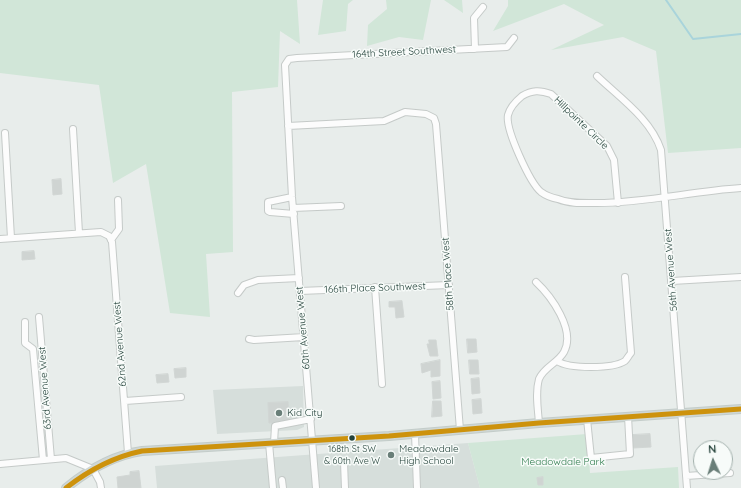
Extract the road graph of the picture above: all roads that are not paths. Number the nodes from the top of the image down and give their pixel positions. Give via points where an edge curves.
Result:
1 (483, 6) dead end
2 (514, 38) dead end
3 (475, 49) junction
4 (290, 59) joint
5 (597, 76) dead end
6 (288, 126) junction
7 (73, 129) dead end
8 (5, 133) dead end
9 (741, 188) edge
10 (292, 197) junction
11 (665, 197) junction
12 (118, 200) dead end
13 (618, 203) junction
14 (341, 206) dead end
15 (293, 211) junction
16 (79, 233) junction
17 (0, 238) edge
18 (11, 238) junction
19 (110, 238) junction
20 (624, 277) dead end
21 (741, 277) edge
22 (299, 278) junction
23 (536, 282) dead end
24 (672, 282) junction
25 (449, 285) junction
26 (375, 287) junction
27 (300, 291) junction
28 (238, 293) dead end
29 (40, 317) dead end
30 (25, 322) dead end
31 (304, 337) junction
32 (249, 339) dead end
33 (557, 361) junction
34 (382, 384) dead end
35 (181, 398) dead end
36 (125, 401) junction
37 (741, 409) edge
38 (680, 412) junction
39 (628, 416) junction
40 (311, 419) junction
41 (587, 419) junction
42 (539, 423) junction
43 (460, 430) junction
44 (415, 434) junction
45 (313, 441) junction
46 (272, 443) junction
47 (128, 453) junction
48 (51, 459) junction
49 (43, 460) junction
50 (344, 462) dead end
51 (0, 464) edge
52 (94, 469) junction
53 (686, 476) junction
54 (693, 476) edge
55 (282, 480) dead end
56 (66, 488) edge
57 (101, 488) edge
58 (273, 488) edge
59 (283, 488) edge
60 (316, 488) edge
61 (345, 488) edge
62 (417, 488) edge
63 (687, 488) edge

1 - 3 street via 474,18
2 - 3 street, 164th Street Southwest via 507,47
3 - 4 street, 164th Street Southwest
4 - 6 street, 60th Avenue West via 285,65
5 - 11 street, 56th Avenue West via 649,126 657,137 661,150
6 - 10 street, 60th Avenue West
6 - 25 street, 58th Place West via 384,121 405,112 426,114 434,118
7 - 16 street
8 - 18 street
9 - 11 street, Hillpointe Circle
10 - 15 street, 60th Avenue West
10 - 15 street via 272,200 266,207 270,212
11 - 13 street, Hillpointe Circle
11 - 24 street, 56th Avenue West
12 - 19 street via 119,229
13 - 13 street, Hillpointe Circle via 572,202 559,200 541,192 530,177 509,128 508,115 515,102 528,92 541,90 551,94 608,146 614,160
14 - 15 street
15 - 22 street, 60th Avenue West
16 - 18 street
16 - 19 street via 101,232
17 - 18 street
19 - 36 street, 62nd Avenue West
20 - 33 street via 631,353 625,361 614,365 574,367
21 - 24 street
22 - 27 street, 60th Avenue West
22 - 28 street via 258,280 244,285
23 - 33 street via 556,305 565,326 565,352
24 - 38 street, 56th Avenue West
25 - 26 street, 166th Place Southwest
25 - 43 street, 58th Place West
26 - 27 street, 166th Place Southwest
26 - 34 street
27 - 31 street, 60th Avenue West
29 - 48 street, 63rd Avenue West
30 - 49 street via 25,343 33,349
31 - 32 street
31 - 40 street, 60th Avenue West
33 - 42 street via 539,379
35 - 36 street
36 - 47 street, 62nd Avenue West
37 - 38 main road
38 - 39 main road
38 - 53 street, 56th Avenue West
39 - 41 main road
39 - 41 street via 630,454 591,458
40 - 45 street, 60th Avenue West
40 - 46 street via 275,426
41 - 42 main road
42 - 43 main road
43 - 44 main road
44 - 45 main road
44 - 62 street
45 - 46 main road
45 - 60 street, 60th Avenue West
46 - 47 main road
46 - 58 street
47 - 52 main road
48 - 49 street
48 - 52 street via 66,458
49 - 51 street
50 - 61 street
52 - 56 main road
52 - 57 street
53 - 54 street
53 - 63 street, 56th Avenue West
55 - 59 street

